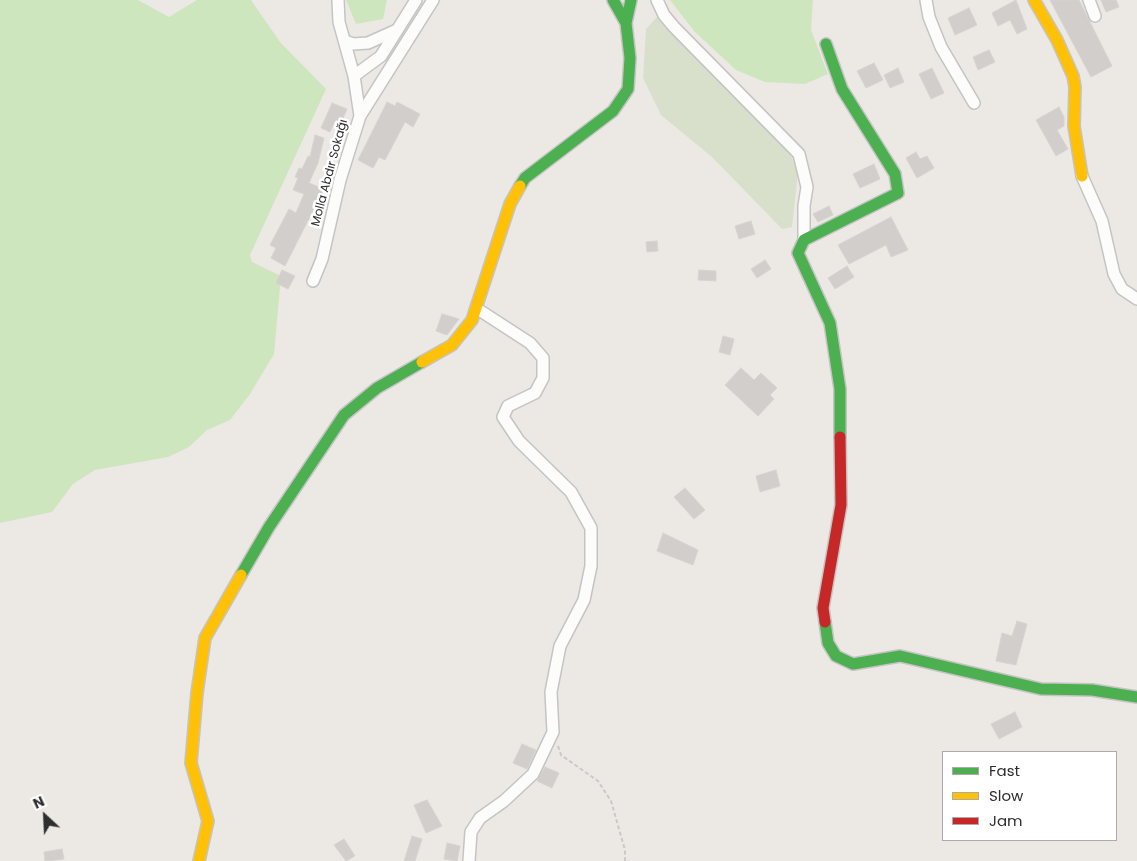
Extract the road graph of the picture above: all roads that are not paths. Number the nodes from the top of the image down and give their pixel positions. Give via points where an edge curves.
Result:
1 (338, 0) edge
2 (416, 0) edge
3 (433, 0) edge
4 (612, 0) edge
5 (631, 0) edge
6 (657, 0) edge
7 (926, 0) edge
8 (1034, 0) edge
9 (1089, 0) edge
10 (1095, 16) dead end
11 (626, 23) junction
12 (397, 30) junction
13 (345, 41) junction
14 (826, 44) dead end
15 (354, 76) junction
16 (974, 103) dead end
17 (360, 116) junction
18 (804, 240) junction
19 (313, 281) dead end
20 (1137, 299) edge
21 (476, 308) junction
22 (1137, 697) edge
23 (199, 861) edge
24 (469, 861) edge

1 - 13 street via 339,22
2 - 12 street
3 - 17 street, Molla Abdır Sokağı
4 - 11 street
5 - 11 street
6 - 18 street via 674,27 799,154 808,187 804,206
7 - 16 street via 941,47
8 - 20 street via 1057,40 1075,86 1074,126 1082,176 1102,221 1116,279 1122,289
9 - 10 street
11 - 21 street via 630,58 628,89 613,111 525,178 510,204
12 - 13 street via 368,43
12 - 15 street via 381,56
13 - 15 street
14 - 18 street via 842,89 895,174 898,193
15 - 17 street
17 - 19 street, Molla Abdır Sokağı via 340,180 324,252
18 - 22 street via 798,253 830,323 840,389 841,505 823,608 828,643 836,656 853,664 900,656 1041,689 1092,690
21 - 23 street via 472,320 452,345 377,388 344,415 269,527 205,638 191,763 208,821
21 - 24 street via 530,342 543,358 543,378 535,393 508,406 503,417 519,441 571,492 591,528 591,566 584,600 560,646 551,692 553,732 533,774 480,818 471,832

